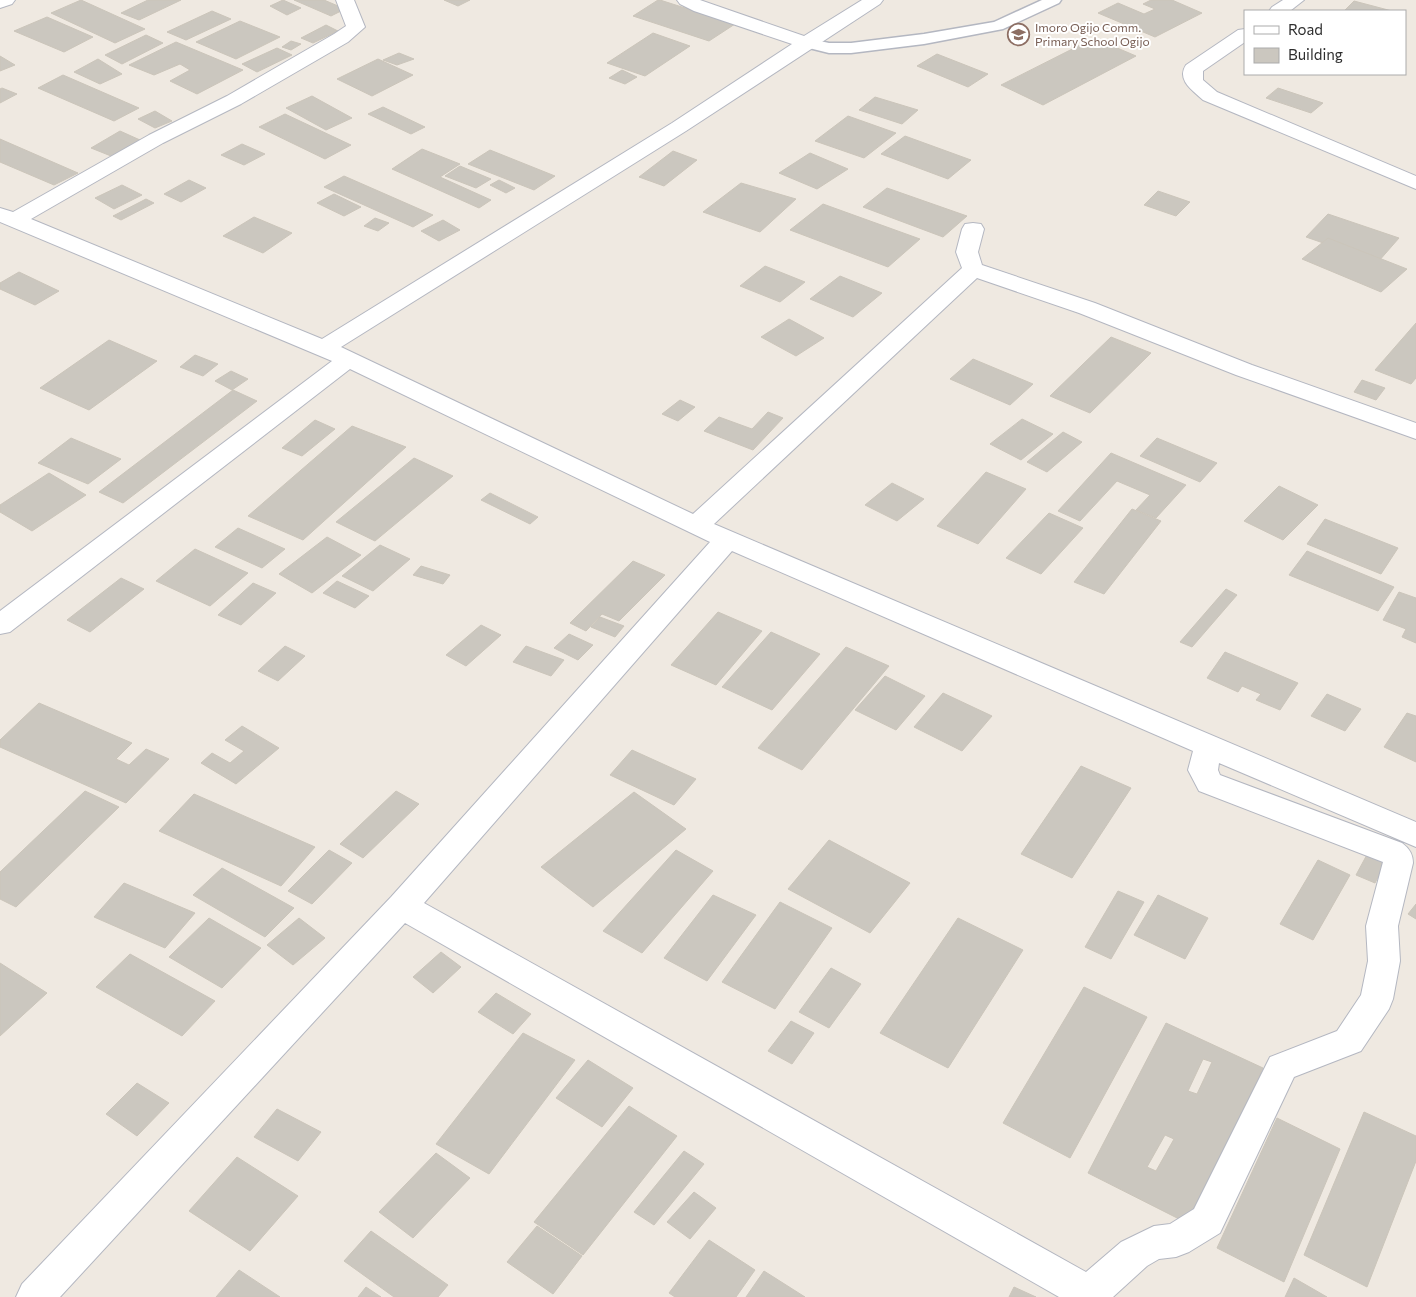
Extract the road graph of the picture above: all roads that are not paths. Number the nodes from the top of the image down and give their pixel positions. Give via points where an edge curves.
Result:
1 (6, 0) edge
2 (345, 0) edge
3 (686, 0) edge
4 (874, 0) edge
5 (1054, 0) edge
6 (1294, 0) edge
7 (0, 3) edge
8 (1279, 10) edge
9 (1244, 35) edge
10 (806, 42) junction
11 (1416, 183) edge
12 (7, 217) edge
13 (974, 229) dead end
14 (973, 269) junction
15 (324, 348) junction
16 (349, 359) junction
17 (1416, 431) edge
18 (696, 526) junction
19 (728, 539) junction
20 (0, 625) edge
21 (1209, 746) junction
22 (1416, 835) edge
23 (402, 906) junction
24 (1091, 1295) edge
25 (35, 1297) edge

1 - 7 street
2 - 12 street via 356,27 342,38 234,100
3 - 10 street
4 - 10 street
5 - 10 lane via 998,26 924,39 851,48 829,48
6 - 8 street
9 - 11 street via 1193,69 1194,82 1210,96
10 - 15 street via 679,127
12 - 15 street
13 - 14 street via 967,252
14 - 17 street via 1087,308 1244,370
14 - 18 street
15 - 16 street
16 - 18 street
16 - 20 street
18 - 19 street
19 - 21 street
19 - 23 street
21 - 22 street
21 - 24 street via 1203,770 1209,782 1391,851 1398,857 1382,926 1384,961 1377,999 1348,1041 1282,1067 1207,1221 1176,1240 1154,1243 1134,1254
23 - 24 street
23 - 25 street

